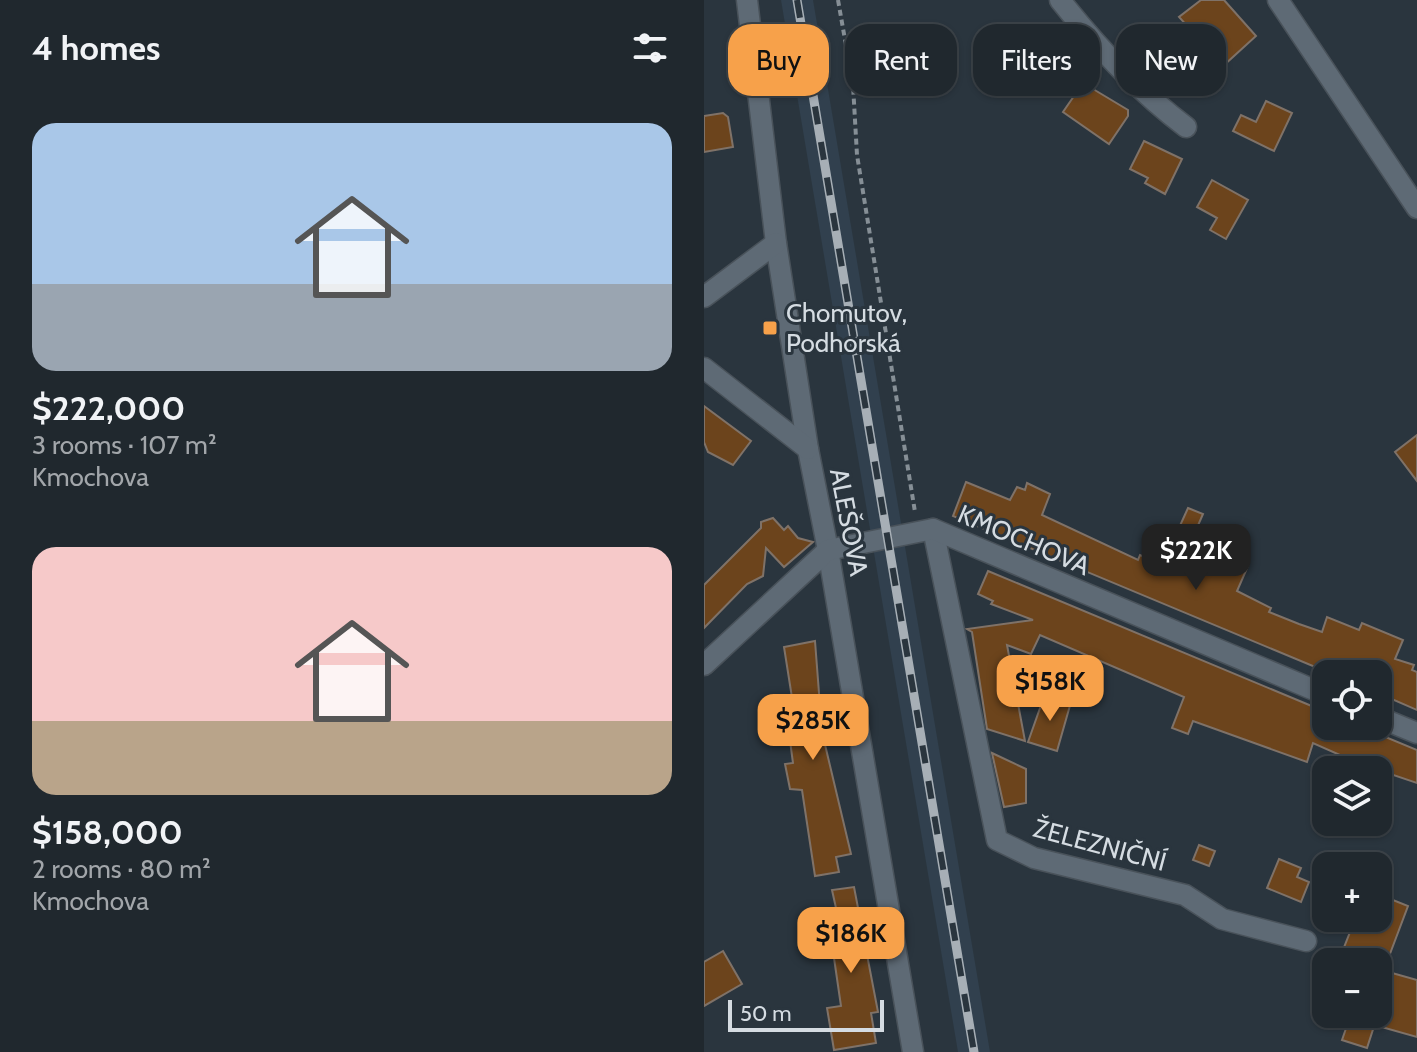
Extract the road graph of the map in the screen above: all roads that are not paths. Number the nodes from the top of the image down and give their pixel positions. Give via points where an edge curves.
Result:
1 (747, 0) edge
2 (1060, 0) edge
3 (1278, 0) edge
4 (1186, 127) dead end
5 (1411, 184) edge
6 (1417, 208) edge
7 (776, 243) junction
8 (704, 297) edge
9 (704, 368) edge
10 (808, 449) junction
11 (925, 530) junction
12 (828, 550) junction
13 (704, 665) edge
14 (1312, 689) edge
15 (1392, 723) edge
16 (1417, 733) edge
17 (1306, 941) dead end
18 (913, 1052) edge

1 - 7 street, ALEŠOVA
2 - 4 street via 1099,50
3 - 5 street
5 - 6 street
7 - 8 street
7 - 10 street, ALEŠOVA
9 - 10 street
10 - 12 street, ALEŠOVA
11 - 12 street, KMOCHOVA
11 - 14 street, KMOCHOVA
11 - 17 street, ŽELEZNIČNÍ via 997,840 1034,858 1185,895 1222,919
12 - 13 street
12 - 18 street, ALEŠOVA
15 - 16 street

